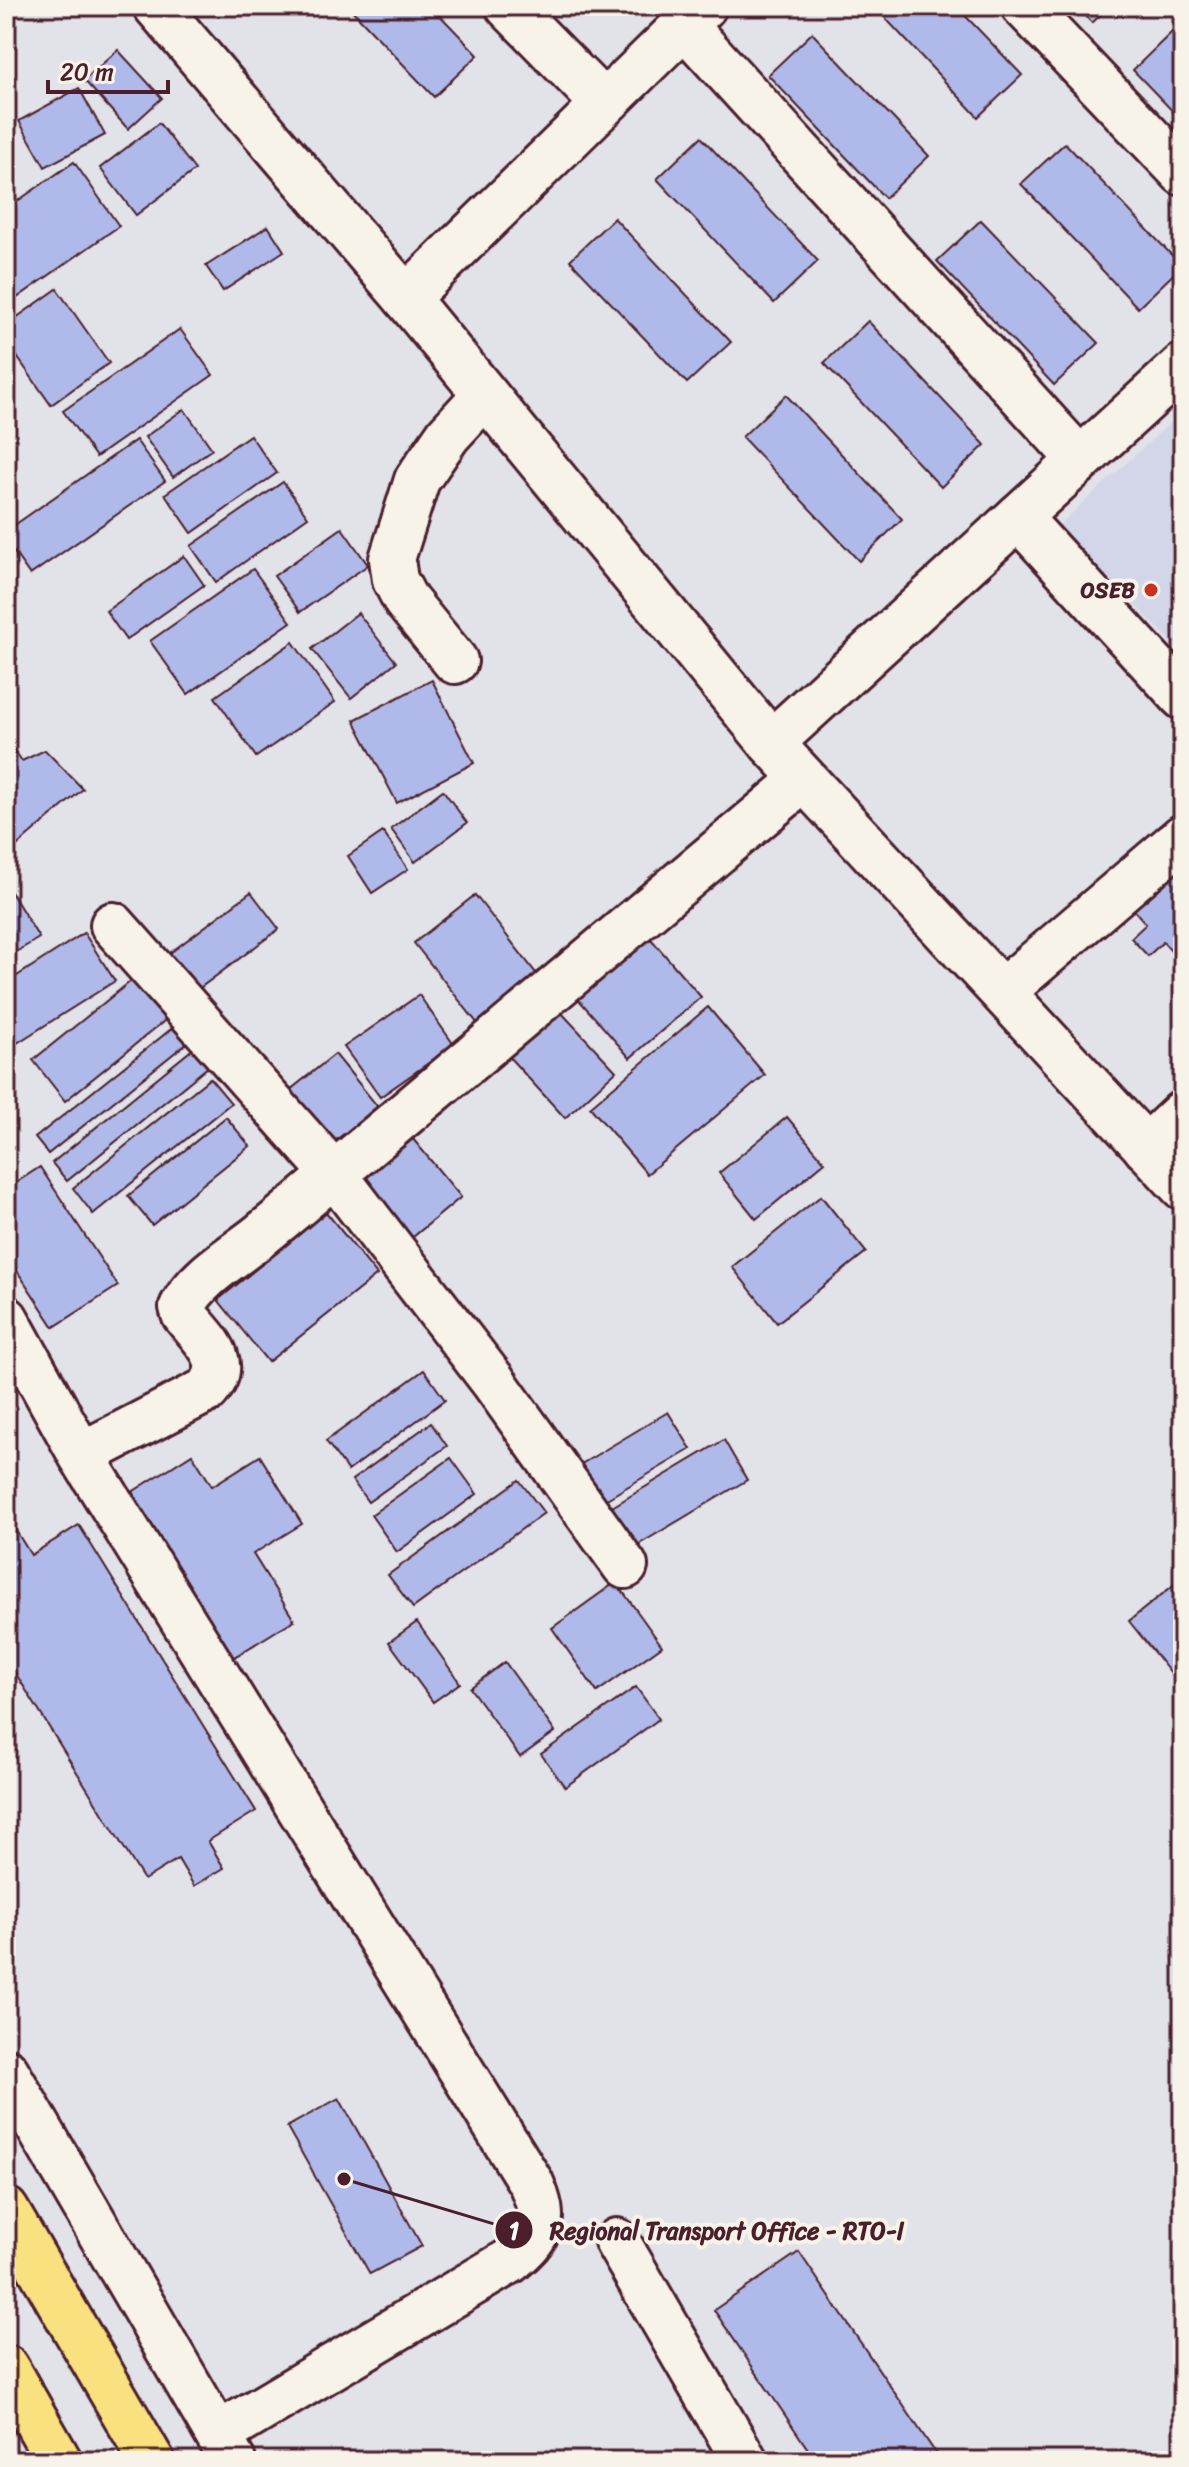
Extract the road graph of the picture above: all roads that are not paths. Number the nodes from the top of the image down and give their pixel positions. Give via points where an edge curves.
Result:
1 (156, 6) edge
2 (508, 6) edge
3 (1024, 6) edge
4 (694, 16) edge
5 (603, 103) junction
6 (1183, 173) edge
7 (406, 298) junction
8 (1183, 366) edge
9 (485, 395) junction
10 (1080, 460) junction
11 (1018, 517) junction
12 (455, 661) dead end
13 (1183, 697) edge
14 (771, 743) junction
15 (803, 780) junction
16 (1183, 837) edge
17 (113, 925) dead end
18 (1003, 991) junction
19 (1183, 1113) edge
20 (1146, 1148) junction
21 (334, 1174) junction
22 (1183, 1187) edge
23 (6, 1319) edge
24 (81, 1455) junction
25 (625, 1566) dead end
26 (6, 2071) edge
27 (6, 2210) edge
28 (617, 2241) dead end
29 (6, 2368) edge
30 (226, 2448) edge
31 (59, 2461) edge
32 (152, 2461) edge
33 (745, 2461) edge

1 - 7 street
2 - 5 street
3 - 6 street
4 - 5 street
4 - 10 street
5 - 7 street
7 - 9 street
8 - 10 street
9 - 12 street via 417,480 392,559 406,601
9 - 14 street
10 - 11 street
11 - 13 street
11 - 14 street
14 - 15 street
15 - 18 street
15 - 21 street
16 - 18 street
17 - 21 street
18 - 20 street
19 - 20 street
20 - 22 street
21 - 24 street via 186,1300 184,1314 219,1366 207,1390
21 - 25 street via 493,1381
23 - 24 street
24 - 30 street via 541,2206 539,2228 510,2261
26 - 30 street
27 - 32 highway
28 - 33 street
29 - 31 highway

